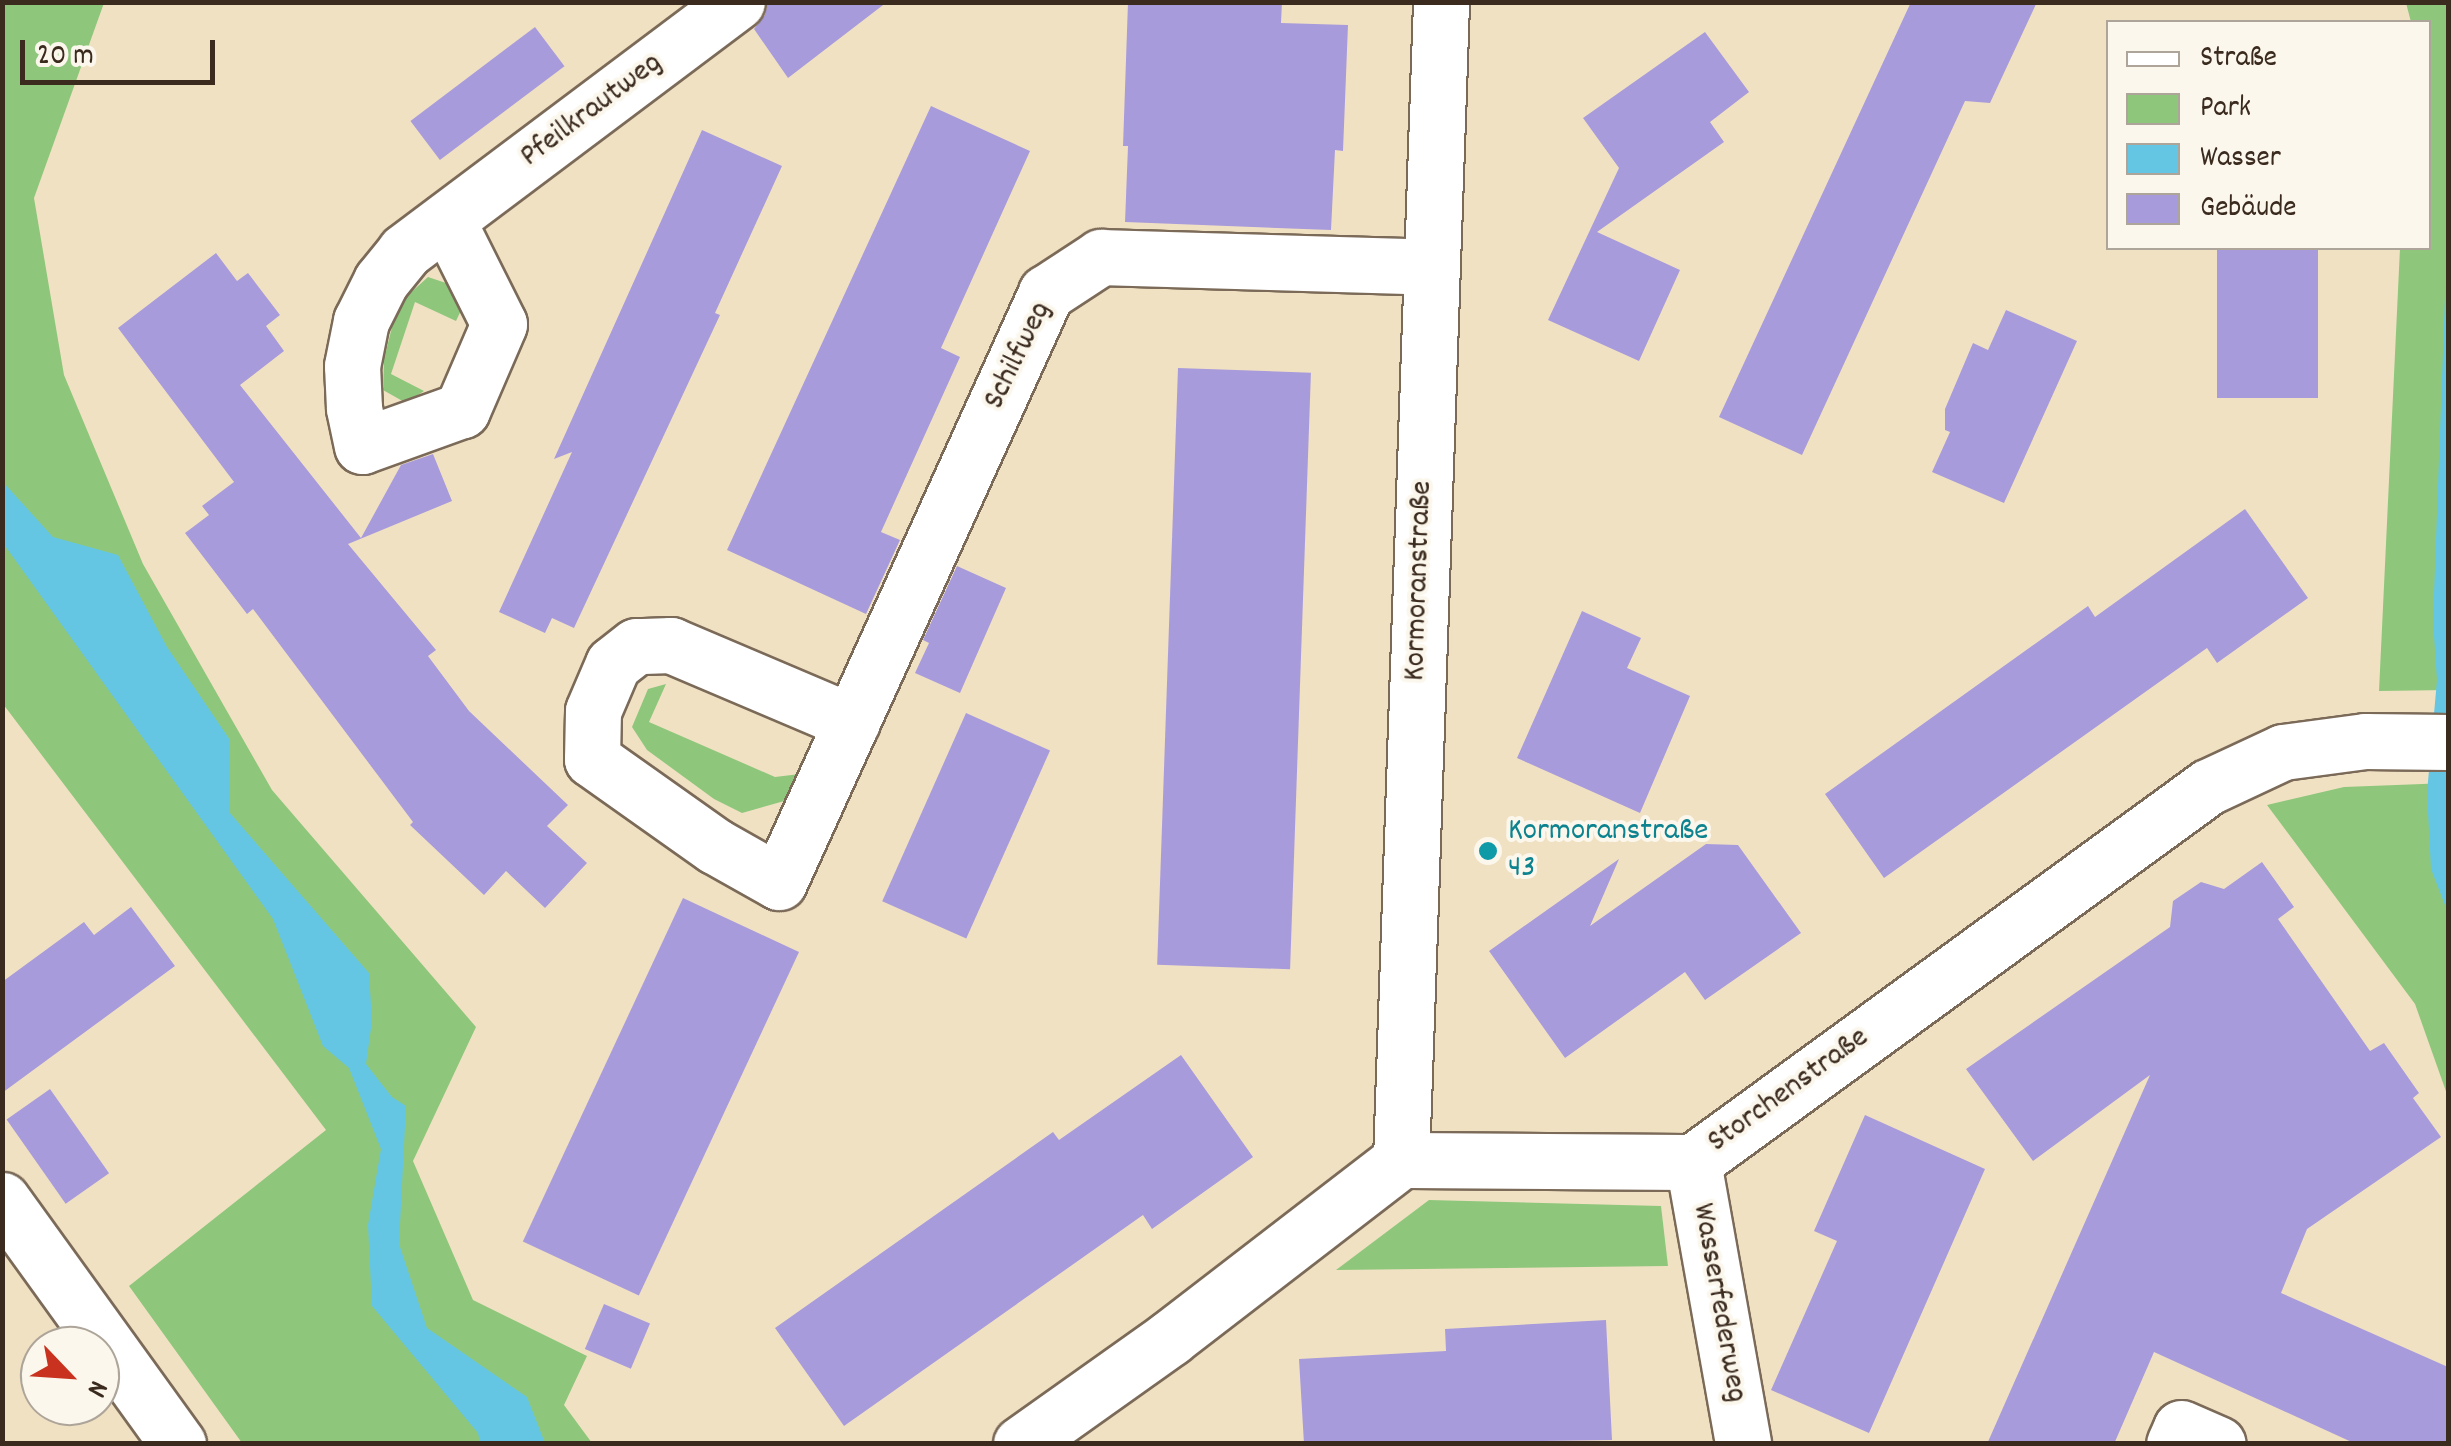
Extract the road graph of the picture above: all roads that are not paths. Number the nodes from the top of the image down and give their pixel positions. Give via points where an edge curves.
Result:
1 (737, 2) edge
2 (1441, 2) edge
3 (447, 220) dead end
4 (1430, 267) junction
5 (852, 722) junction
6 (2448, 742) edge
7 (1401, 1160) junction
8 (1693, 1162) junction
9 (2, 1200) edge
10 (178, 1444) edge
11 (1021, 1444) edge
12 (1743, 1444) edge
13 (2174, 1444) edge
14 (2218, 1444) edge

1 - 3 street, Pfeilkrautweg
2 - 4 street, Kormoranstraße
4 - 5 street, Schilfweg via 1101,258 1046,293
4 - 7 street, Kormoranstraße
5 - 5 street, Schilfweg via 780,882 715,846 592,759 592,711 614,664 636,646 671,645
6 - 8 street, Storchenstraße via 2283,752 2208,787
7 - 8 street, Storchenstraße
7 - 11 street
8 - 12 street, Wasserfederweg
9 - 10 street
13 - 14 street via 2180,1428

